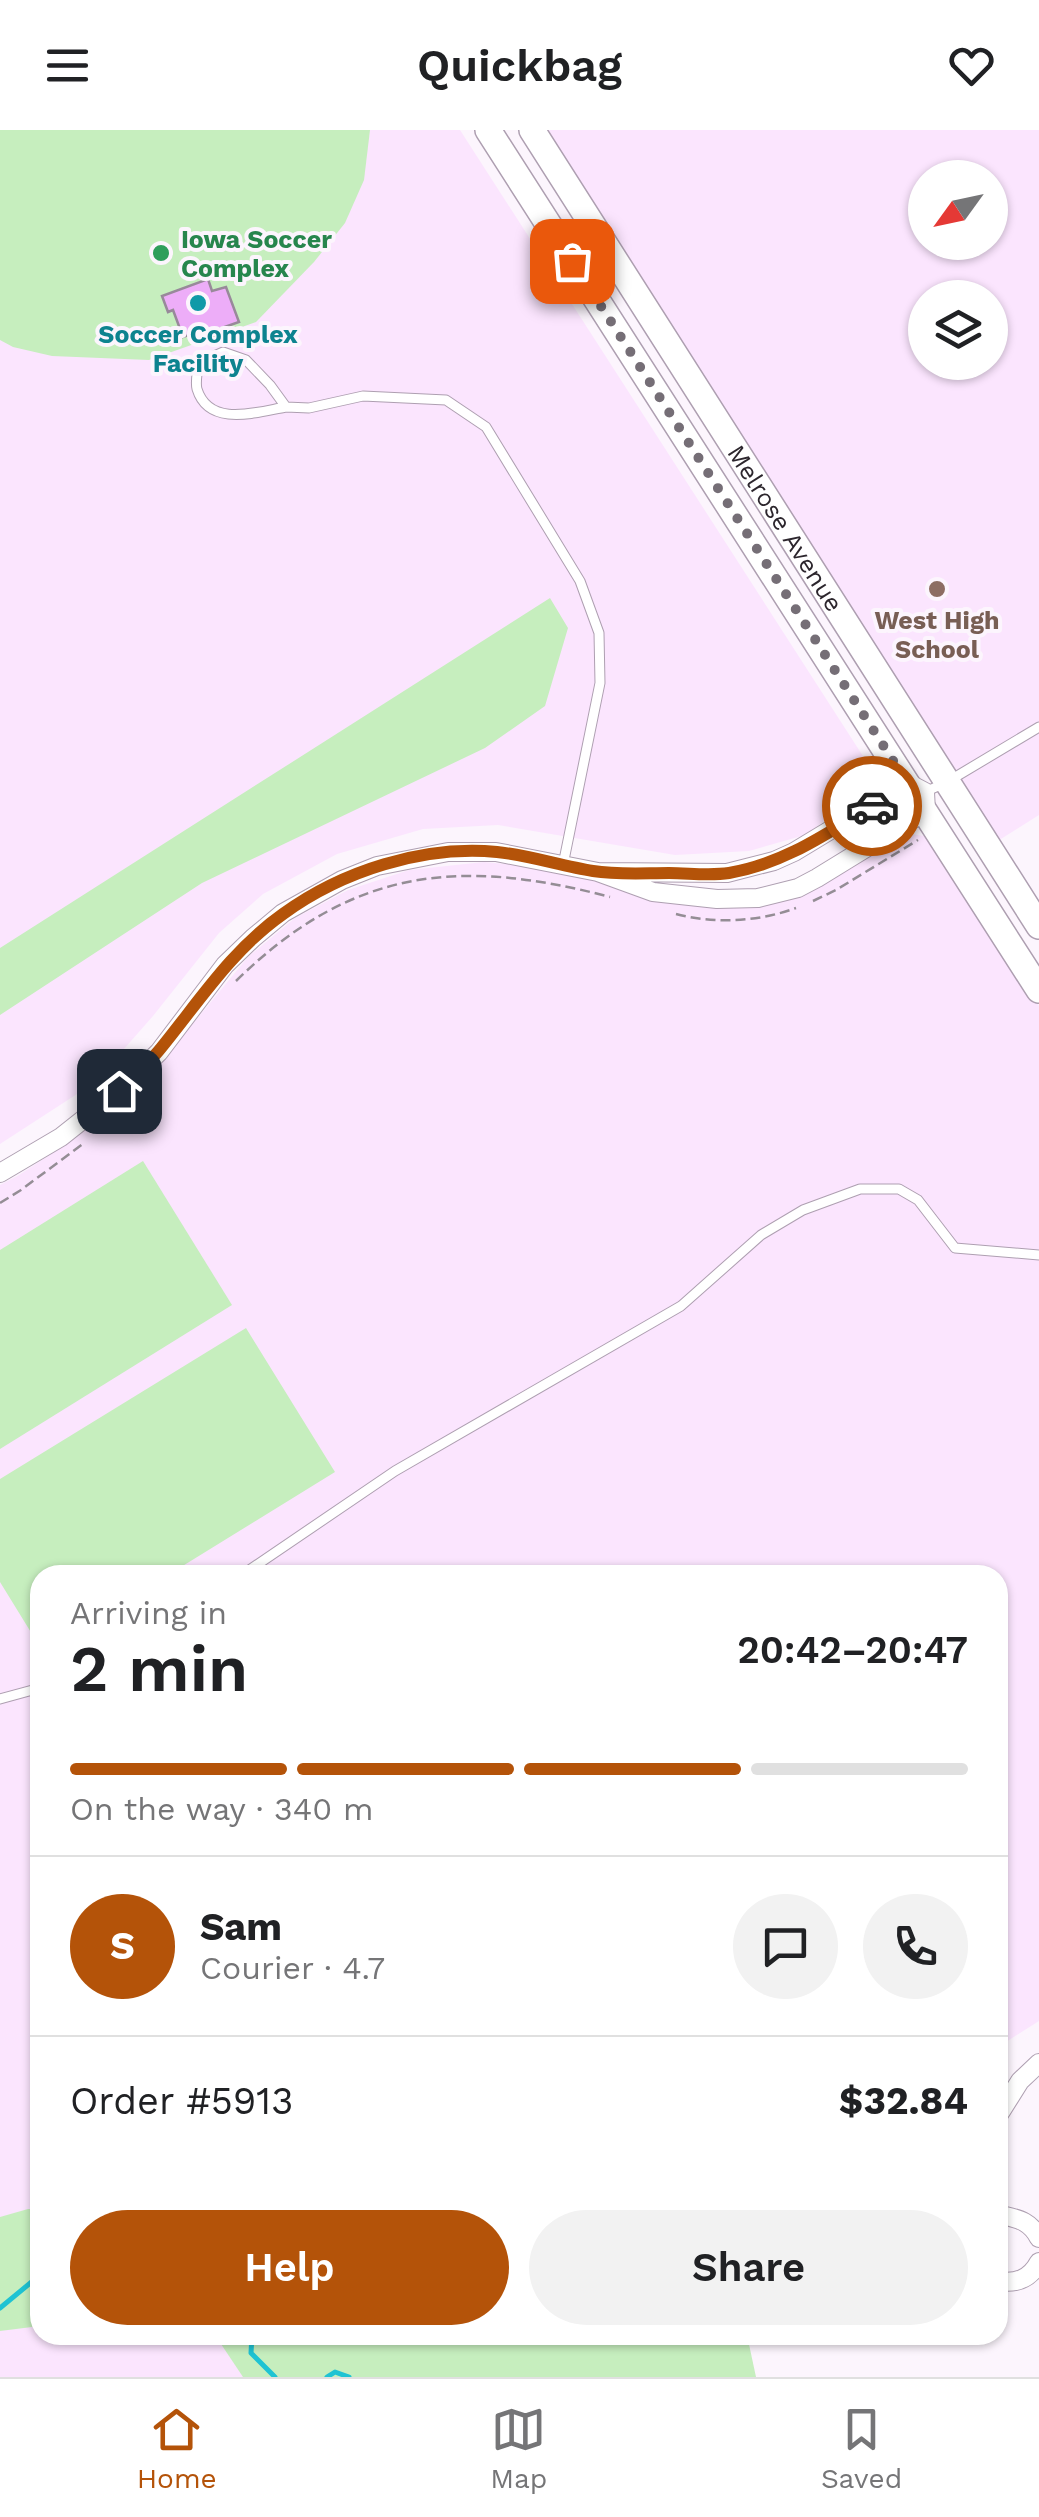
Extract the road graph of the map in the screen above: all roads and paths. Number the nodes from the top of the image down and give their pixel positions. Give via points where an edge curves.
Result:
1 (488, 130) edge
2 (532, 130) edge
3 (286, 407) junction
4 (1039, 727) edge
5 (927, 792) junction
6 (922, 837) dead end
7 (563, 865) junction
8 (598, 872) junction
9 (624, 900) dead end
10 (676, 914) dead end
11 (1039, 926) edge
12 (231, 986) dead end
13 (1039, 990) edge
14 (94, 1135) dead end
15 (0, 1173) edge
16 (0, 1202) edge
17 (1039, 1255) edge
18 (257, 1565) edge
19 (30, 1690) edge
20 (0, 1698) edge
21 (1039, 2063) edge
22 (1008, 2100) edge
23 (1008, 2216) edge
24 (1039, 2238) edge
25 (1039, 2262) edge
26 (1008, 2282) edge

1 - 5 main road, Melrose Avenue
2 - 5 main road, Melrose Avenue
3 - 3 lane via 222,415 197,388 198,364 222,352 246,360
3 - 7 lane via 362,396 446,400 486,428 580,581 599,633 600,683
4 - 5 lane
5 - 8 street via 752,868 705,875
5 - 8 street via 817,878 758,898 653,892
5 - 11 main road, Melrose Avenue
5 - 13 main road, Melrose Avenue
6 - 10 path via 790,910 741,920
7 - 8 street
7 - 15 street via 496,852 448,852 377,866 309,898 226,965 119,1091
9 - 12 path via 502,876 408,881 318,915
14 - 16 path
17 - 18 lane via 954,1248 918,1200 899,1189 860,1189 804,1210 760,1235 682,1306 396,1471
19 - 20 lane
21 - 22 street
23 - 24 street via 1023,2220
25 - 26 street via 1031,2274

